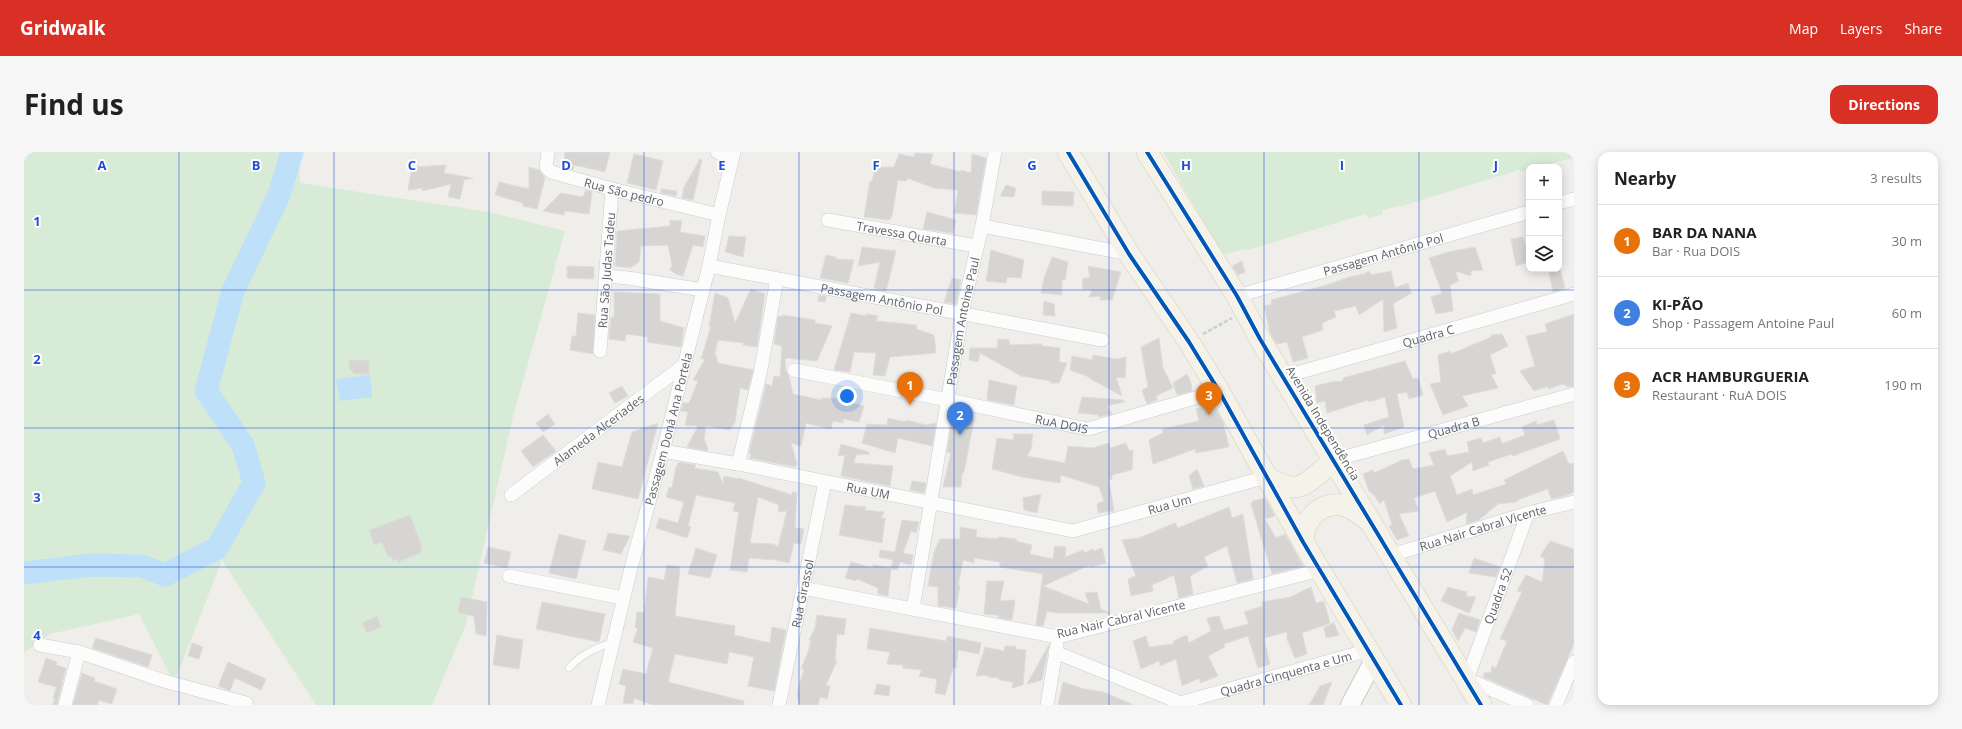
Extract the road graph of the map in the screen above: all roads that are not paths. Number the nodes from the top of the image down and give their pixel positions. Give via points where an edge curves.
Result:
1 (548, 152) edge
2 (717, 152) edge
3 (995, 152) edge
4 (1068, 152) edge
5 (1146, 152) edge
6 (733, 154) edge
7 (612, 189) junction
8 (1574, 199) edge
9 (1562, 202) edge
10 (1526, 213) edge
11 (719, 215) junction
12 (828, 220) dead end
13 (982, 226) junction
14 (976, 246) junction
15 (1129, 254) junction
16 (710, 266) junction
17 (607, 276) junction
18 (778, 279) junction
19 (703, 290) junction
20 (1574, 294) edge
21 (1242, 304) junction
22 (962, 313) junction
23 (1102, 340) dead end
24 (600, 351) dead end
25 (684, 365) junction
26 (794, 370) dead end
27 (1283, 377) junction
28 (1219, 390) junction
29 (1574, 394) edge
30 (948, 400) junction
31 (663, 451) junction
32 (1334, 460) junction
33 (738, 464) junction
34 (1266, 477) junction
35 (825, 482) junction
36 (511, 494) dead end
37 (1574, 502) edge
38 (931, 503) junction
39 (1528, 513) junction
40 (1372, 523) junction
41 (1073, 531) joint
42 (1303, 542) junction
43 (1392, 555) junction
44 (1320, 570) junction
45 (509, 576) dead end
46 (803, 588) junction
47 (623, 598) junction
48 (913, 609) junction
49 (1058, 637) junction
50 (614, 642) junction
51 (40, 645) dead end
52 (79, 652) junction
53 (1055, 652) junction
54 (1372, 655) junction
55 (1574, 662) edge
56 (569, 668) dead end
57 (1467, 679) junction
58 (246, 703) dead end
59 (1183, 704) edge
60 (65, 705) edge
61 (599, 705) edge
62 (779, 705) edge
63 (1046, 705) edge
64 (1350, 705) edge
65 (1401, 705) edge
66 (1482, 705) edge
67 (1527, 705) edge
68 (1556, 705) edge

1 - 7 street, Rua São pedro via 546,167 551,172
2 - 6 street
3 - 13 street, Passagem Antoine Paul
4 - 15 main road
5 - 21 main road, Avenida Independência
6 - 11 street, Passagem Doná Ana Portela
7 - 11 street, Rua São pedro
7 - 17 street, Rua São Judas Tadeu
8 - 9 street
10 - 21 street, Passagem Antônio Pol
11 - 16 street, Passagem Doná Ana Portela
12 - 14 street, Travessa Quarta
13 - 14 street, Passagem Antoine Paul
13 - 15 street
14 - 22 street, Passagem Antoine Paul
15 - 28 main road
16 - 18 street, Passagem Antônio Pol
16 - 19 street, Passagem Doná Ana Portela
17 - 19 street
17 - 24 street, Rua São Judas Tadeu
18 - 22 street, Passagem Antônio Pol
18 - 33 street via 760,374
19 - 25 street, Passagem Doná Ana Portela
20 - 27 street, Quadra C
21 - 27 main road, Avenida Independência
22 - 23 street, Passagem Antônio Pol
22 - 30 street, Passagem Antoine Paul
25 - 31 street, Passagem Doná Ana Portela
25 - 36 street, Alameda Alceriades
26 - 30 street
27 - 32 main road, Avenida Independência
28 - 30 street, RuA DOIS via 1088,429
28 - 34 main road
29 - 32 street, Quadra B
30 - 38 street, Passagem Antoine Paul
31 - 33 street, Rua UM
31 - 47 street, Passagem Doná Ana Portela
32 - 34 main road via 1312,481 1303,485 1284,486
32 - 40 main road, Avenida Independência
33 - 35 street, Rua UM
34 - 41 street, Rua Um
34 - 42 main road
35 - 38 street, Rua UM
35 - 46 street, Rua Girassol
37 - 39 street, Rua Nair Cabral Vicente
38 - 41 street, Rua UM
38 - 48 street, Passagem Antoine Paul
39 - 43 street, Rua Nair Cabral Vicente
39 - 57 street, Quadra 52
40 - 42 main road via 1350,508 1341,505 1329,506 1319,510 1309,519 1303,531
40 - 43 main road, Avenida Independência
42 - 44 main road
43 - 57 main road, Avenida Independência
44 - 49 street, Rua Nair Cabral Vicente
44 - 54 main road
45 - 47 street
46 - 48 street, Rua Nair Cabral Vicente
46 - 62 street, Rua Girassol
47 - 50 street, Passagem Doná Ana Portela
48 - 49 street, Rua Nair Cabral Vicente
49 - 53 street
50 - 56 lane via 591,650
50 - 61 street, Passagem Doná Ana Portela
51 - 52 street
52 - 58 street via 164,681
52 - 60 street
53 - 59 street
53 - 63 street
54 - 59 street, Quadra Cinquenta e Um
54 - 64 street
54 - 65 main road
55 - 68 street
57 - 66 main road, Avenida Independência
57 - 67 street

